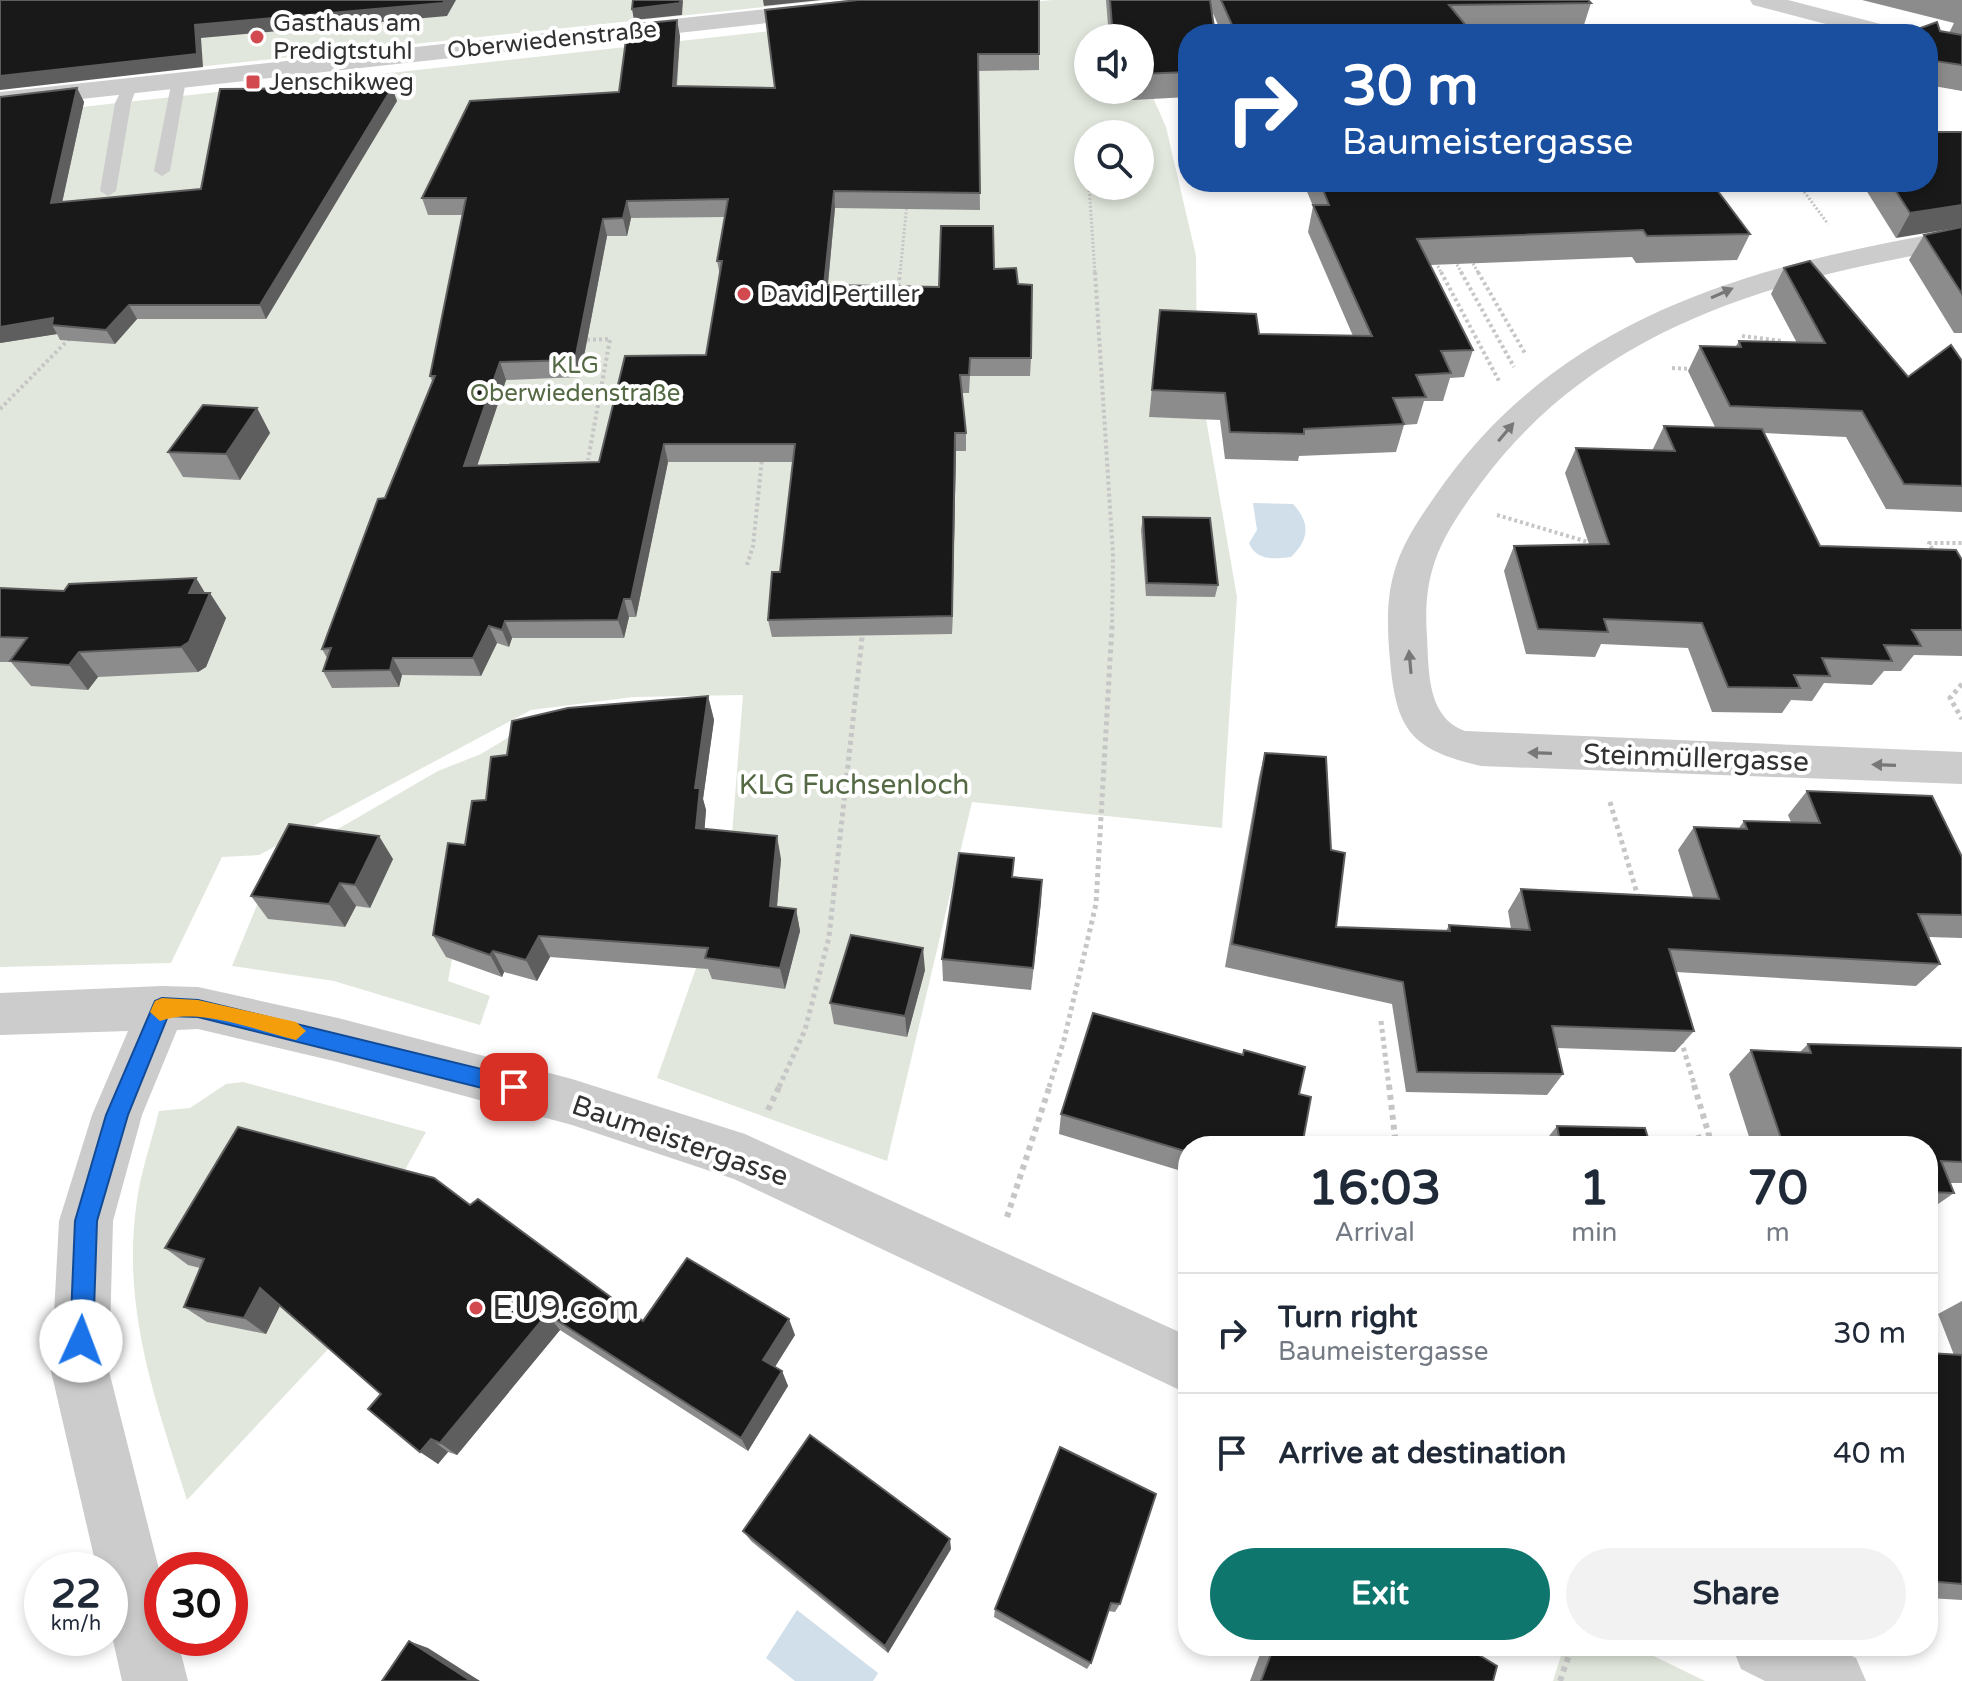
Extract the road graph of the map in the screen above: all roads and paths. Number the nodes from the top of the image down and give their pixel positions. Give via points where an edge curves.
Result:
1 (912, 0) edge
2 (1761, 0) edge
3 (1853, 24) edge
4 (179, 80) junction
5 (130, 86) junction
6 (0, 100) edge
7 (162, 171) dead end
8 (108, 191) dead end
9 (1804, 192) edge
10 (1090, 200) edge
11 (907, 201) edge
12 (1829, 226) dead end
13 (1962, 238) edge
14 (1464, 247) edge
15 (1449, 251) edge
16 (1431, 252) edge
17 (898, 294) edge
18 (1667, 317) junction
19 (80, 326) edge
20 (567, 341) edge
21 (1789, 352) edge
22 (1533, 404) junction
23 (0, 409) edge
24 (764, 448) edge
25 (588, 460) edge
26 (1492, 513) dead end
27 (1588, 542) edge
28 (1962, 543) edge
29 (747, 565) dead end
30 (1942, 567) edge
31 (864, 618) edge
32 (1962, 684) edge
33 (1962, 719) edge
34 (1597, 755) junction
35 (1962, 768) edge
36 (1642, 907) edge
37 (162, 1007) junction
38 (0, 1014) edge
39 (1381, 1021) dead end
40 (1678, 1028) edge
41 (1395, 1136) edge
42 (1705, 1136) edge
43 (745, 1158) junction
44 (988, 1271) junction
45 (1178, 1360) edge
46 (1569, 1656) edge
47 (1784, 1656) edge
48 (155, 1681) edge
49 (1560, 1681) edge
50 (1833, 1681) edge

1 - 4 street, Oberwiedenstraße
2 - 3 street
4 - 5 street, Oberwiedenstraße
4 - 7 lane
5 - 6 street, Oberwiedenstraße
5 - 8 lane
9 - 12 path
10 - 44 path via 1113,555 1111,689 1096,904 1064,1040
11 - 17 path
18 -> 13 street via 1734,288 1807,266
14 - 22 path
15 - 22 path
16 - 22 path
18 - 21 path via 1735,336 1783,341
18 - 22 street via 1578,367
19 - 23 path
20 - 25 path via 610,339
34 -> 22 street, Steinmüllergasse via 1449,744 1420,717 1413,692 1410,575 1456,490
24 - 29 path
26 - 27 path
28 - 30 path via 1929,543
31 - 43 path via 829,937 805,1030
32 - 33 path via 1950,698
35 -> 34 street, Steinmüllergasse
34 - 36 path
37 - 38 street, Baumeistergasse
37 - 43 street, Baumeistergasse via 198,1008 353,1044 572,1102
37 - 48 street via 117,1115 86,1221 80,1371
39 - 41 path
40 - 42 path
43 - 44 street, Baumeistergasse
44 - 45 street, Baumeistergasse
46 - 49 path
47 - 50 street

